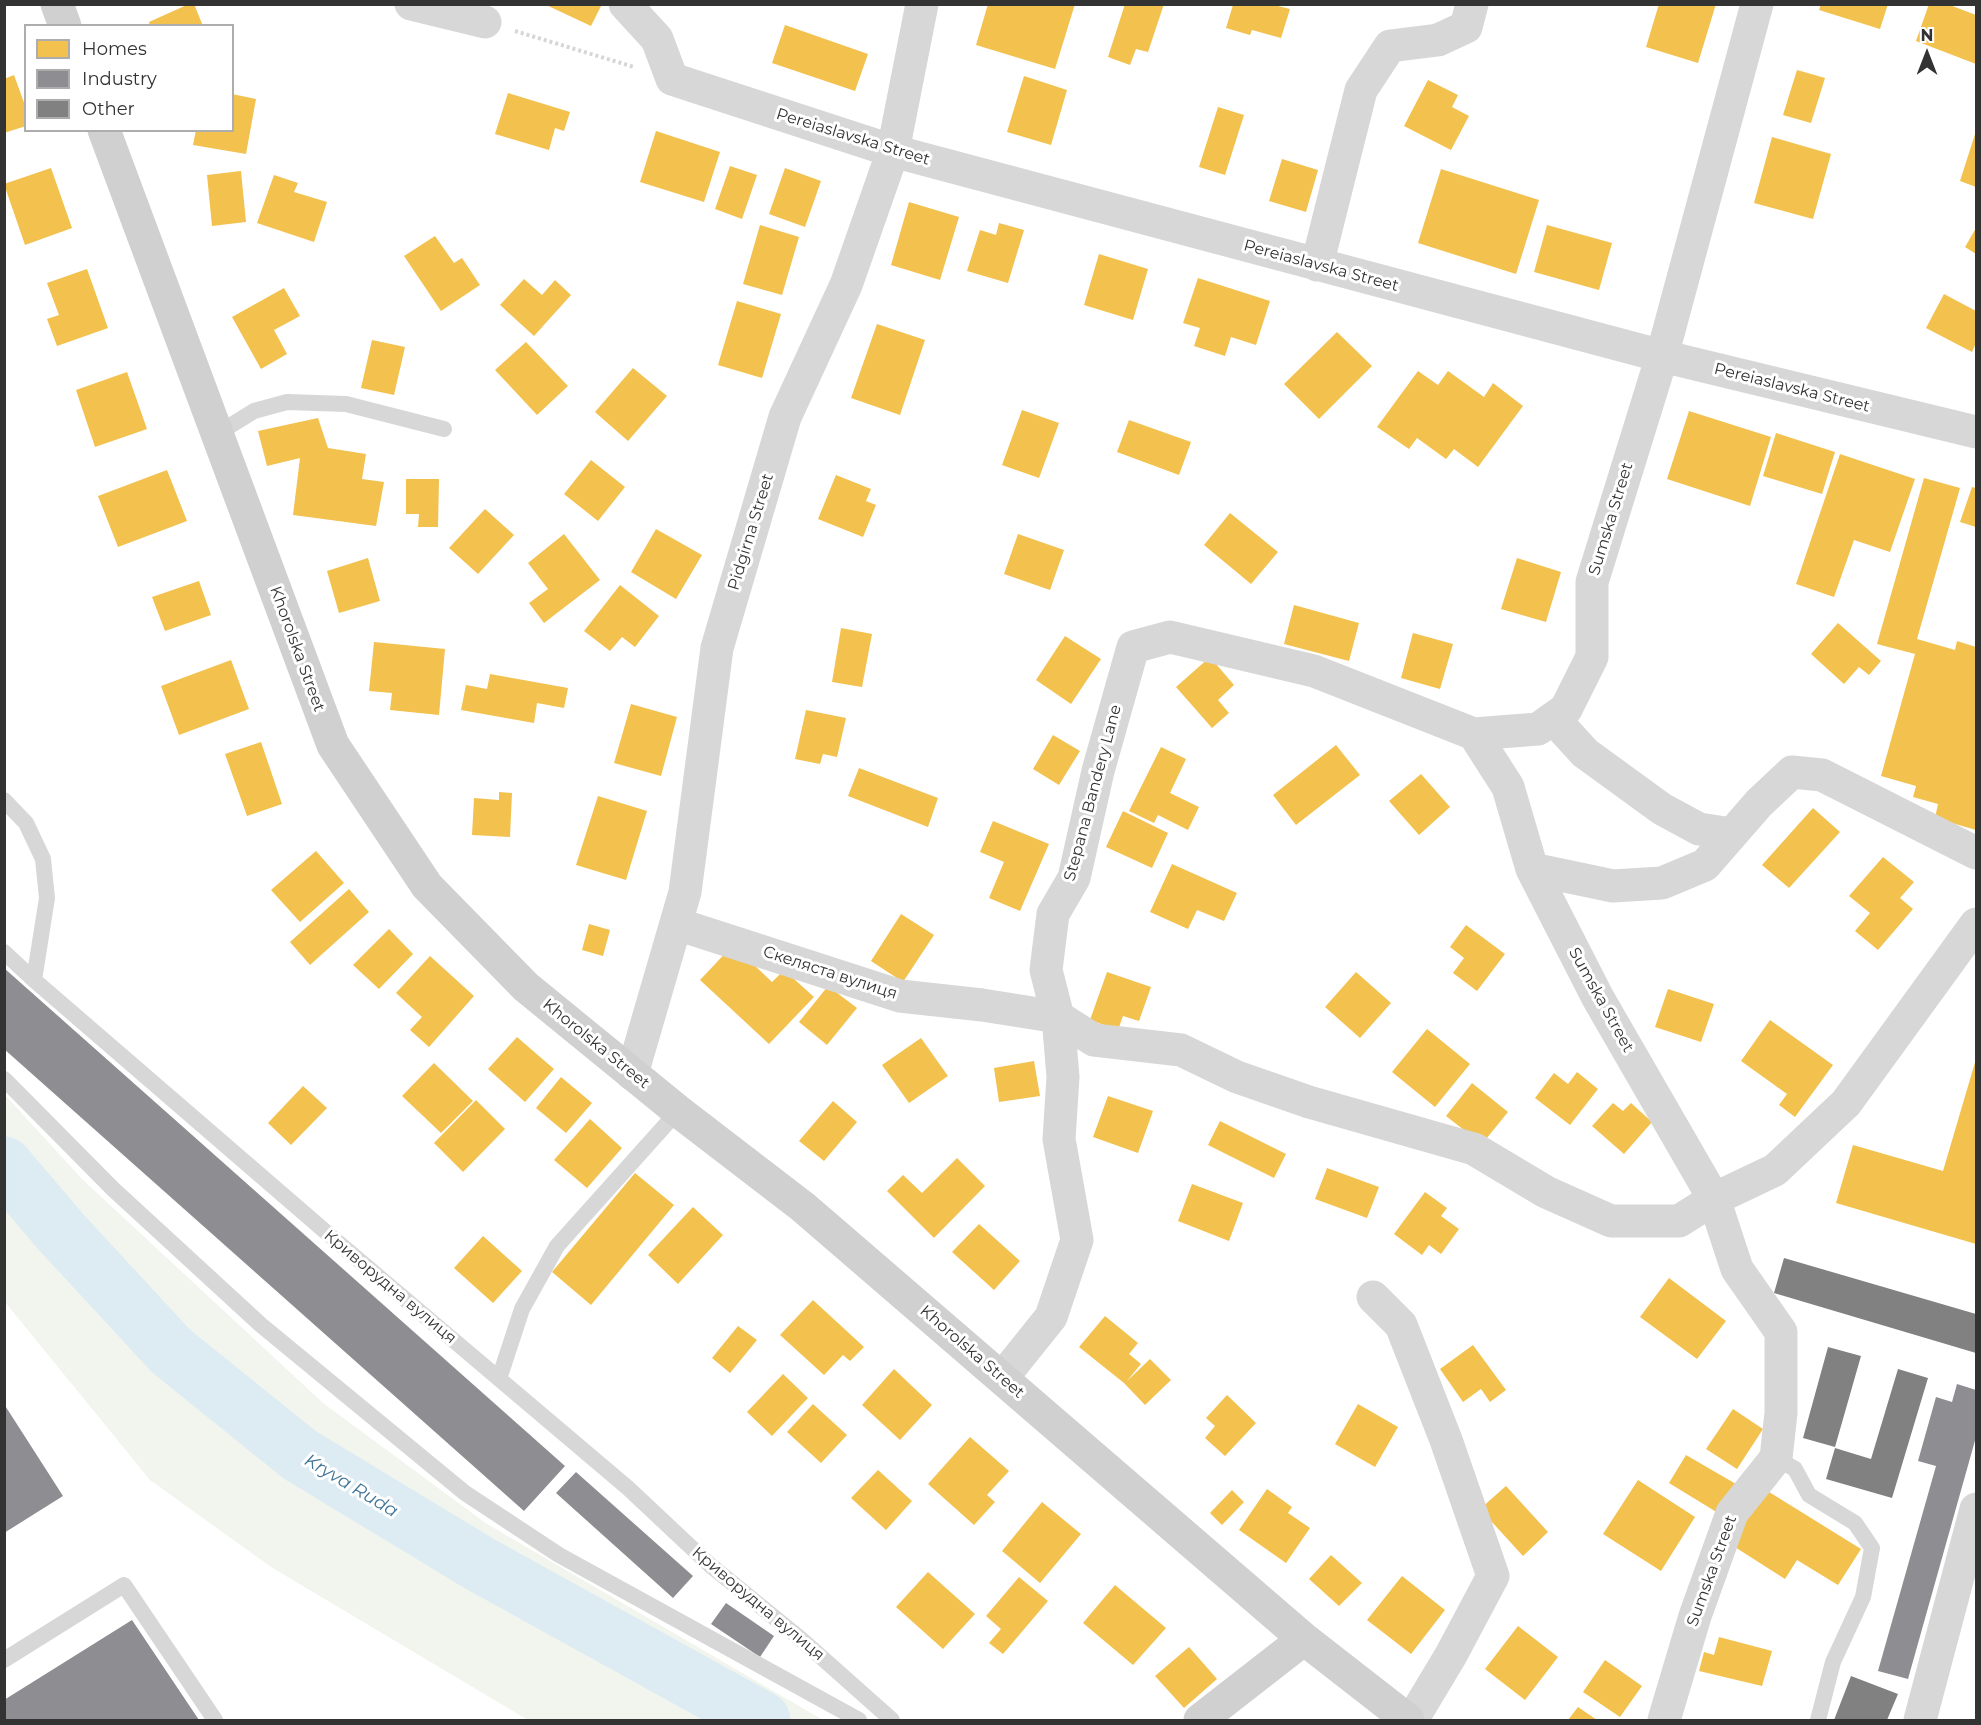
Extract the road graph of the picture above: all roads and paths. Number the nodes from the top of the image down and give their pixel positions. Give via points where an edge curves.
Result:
1 (57, 4) edge
2 (411, 4) edge
3 (625, 4) edge
4 (1472, 4) edge
5 (1757, 4) edge
6 (919, 20) edge
7 (485, 22) joint
8 (64, 24) edge
9 (672, 79) junction
10 (105, 132) edge
11 (893, 151) junction
12 (1317, 265) junction
13 (1662, 356) junction
14 (444, 429) dead end
15 (1977, 432) edge
16 (217, 434) junction
17 (1553, 718) junction
18 (1474, 734) junction
19 (4, 800) edge
20 (1732, 834) junction
21 (1977, 853) edge
22 (1532, 869) junction
23 (677, 924) junction
24 (1977, 924) edge
25 (4, 952) edge
26 (34, 980) junction
27 (1058, 1017) junction
28 (632, 1074) junction
29 (4, 1079) edge
30 (678, 1112) junction
31 (1714, 1199) junction
32 (1373, 1297) dead end
33 (1002, 1378) junction
34 (499, 1379) junction
35 (1776, 1458) junction
36 (1977, 1509) edge
37 (1304, 1639) junction
38 (4, 1660) edge
39 (215, 1720) edge
40 (859, 1720) edge
41 (892, 1720) edge
42 (1200, 1720) edge
43 (1410, 1720) edge
44 (1664, 1720) edge
45 (1818, 1720) edge
46 (1920, 1720) edge

1 - 8 street
2 - 7 street
3 - 9 street via 657,39
4 - 12 street via 1466,27 1438,40 1390,46 1361,90
5 - 13 street, Sumska Street
6 - 11 street, Pidgirna Street
7 - 9 path
9 - 11 street, Pereiaslavska Street
10 - 16 street, Khorolska Street
11 - 12 street, Pereiaslavska Street
11 - 23 street, Pidgirna Street via 846,285 786,417 717,648 685,892
12 - 13 street, Pereiaslavska Street
13 - 15 street, Pereiaslavska Street
13 - 17 street, Sumska Street via 1592,582 1592,657 1566,709
14 - 16 lane via 346,404 287,402 254,411
16 - 28 street, Khorolska Street via 333,745 427,886 526,987
17 - 18 street, Sumska Street via 1538,729
17 - 20 street via 1585,753 1662,808 1699,829
18 - 22 street, Sumska Street via 1508,787
18 - 27 street, Stepana Bandery Lane via 1314,671 1170,638 1134,646 1098,771 1074,878 1053,914 1046,970
19 - 26 lane via 26,823 43,858 46,898
20 - 21 street via 1792,772 1822,775
20 - 22 street via 1704,866 1662,884 1613,886
22 - 31 street, Sumska Street via 1598,998
23 - 27 street, Скеляста вулиця via 900,996
23 - 28 street, Pidgirna Street
24 - 31 street via 1846,1103 1775,1170
25 - 26 lane, Криворудна вулиця
26 - 34 lane, Криворудна вулиця
27 - 31 street via 1094,1040 1181,1050 1237,1077 1309,1102 1474,1149 1546,1192 1611,1221 1679,1221
27 - 33 street, Stepana Bandery Lane via 1063,1077 1059,1138 1077,1240 1051,1317
28 - 30 street, Khorolska Street
29 - 40 lane via 113,1189 261,1324 465,1493 559,1555
30 - 33 street, Khorolska Street via 803,1207
30 - 34 lane via 556,1246 522,1309
31 - 35 street, Sumska Street via 1737,1269 1781,1332 1781,1413
32 - 43 street via 1401,1324 1493,1576 1451,1655
33 - 37 street, Khorolska Street
34 - 41 lane, Криворудна вулиця
35 - 44 street, Sumska Street via 1732,1513 1695,1616
35 - 45 lane via 1795,1468 1809,1495 1855,1523 1872,1548 1863,1597 1833,1662
36 - 46 street
37 - 42 street
37 - 43 street, Khorolska Street
38 - 39 lane via 124,1585

